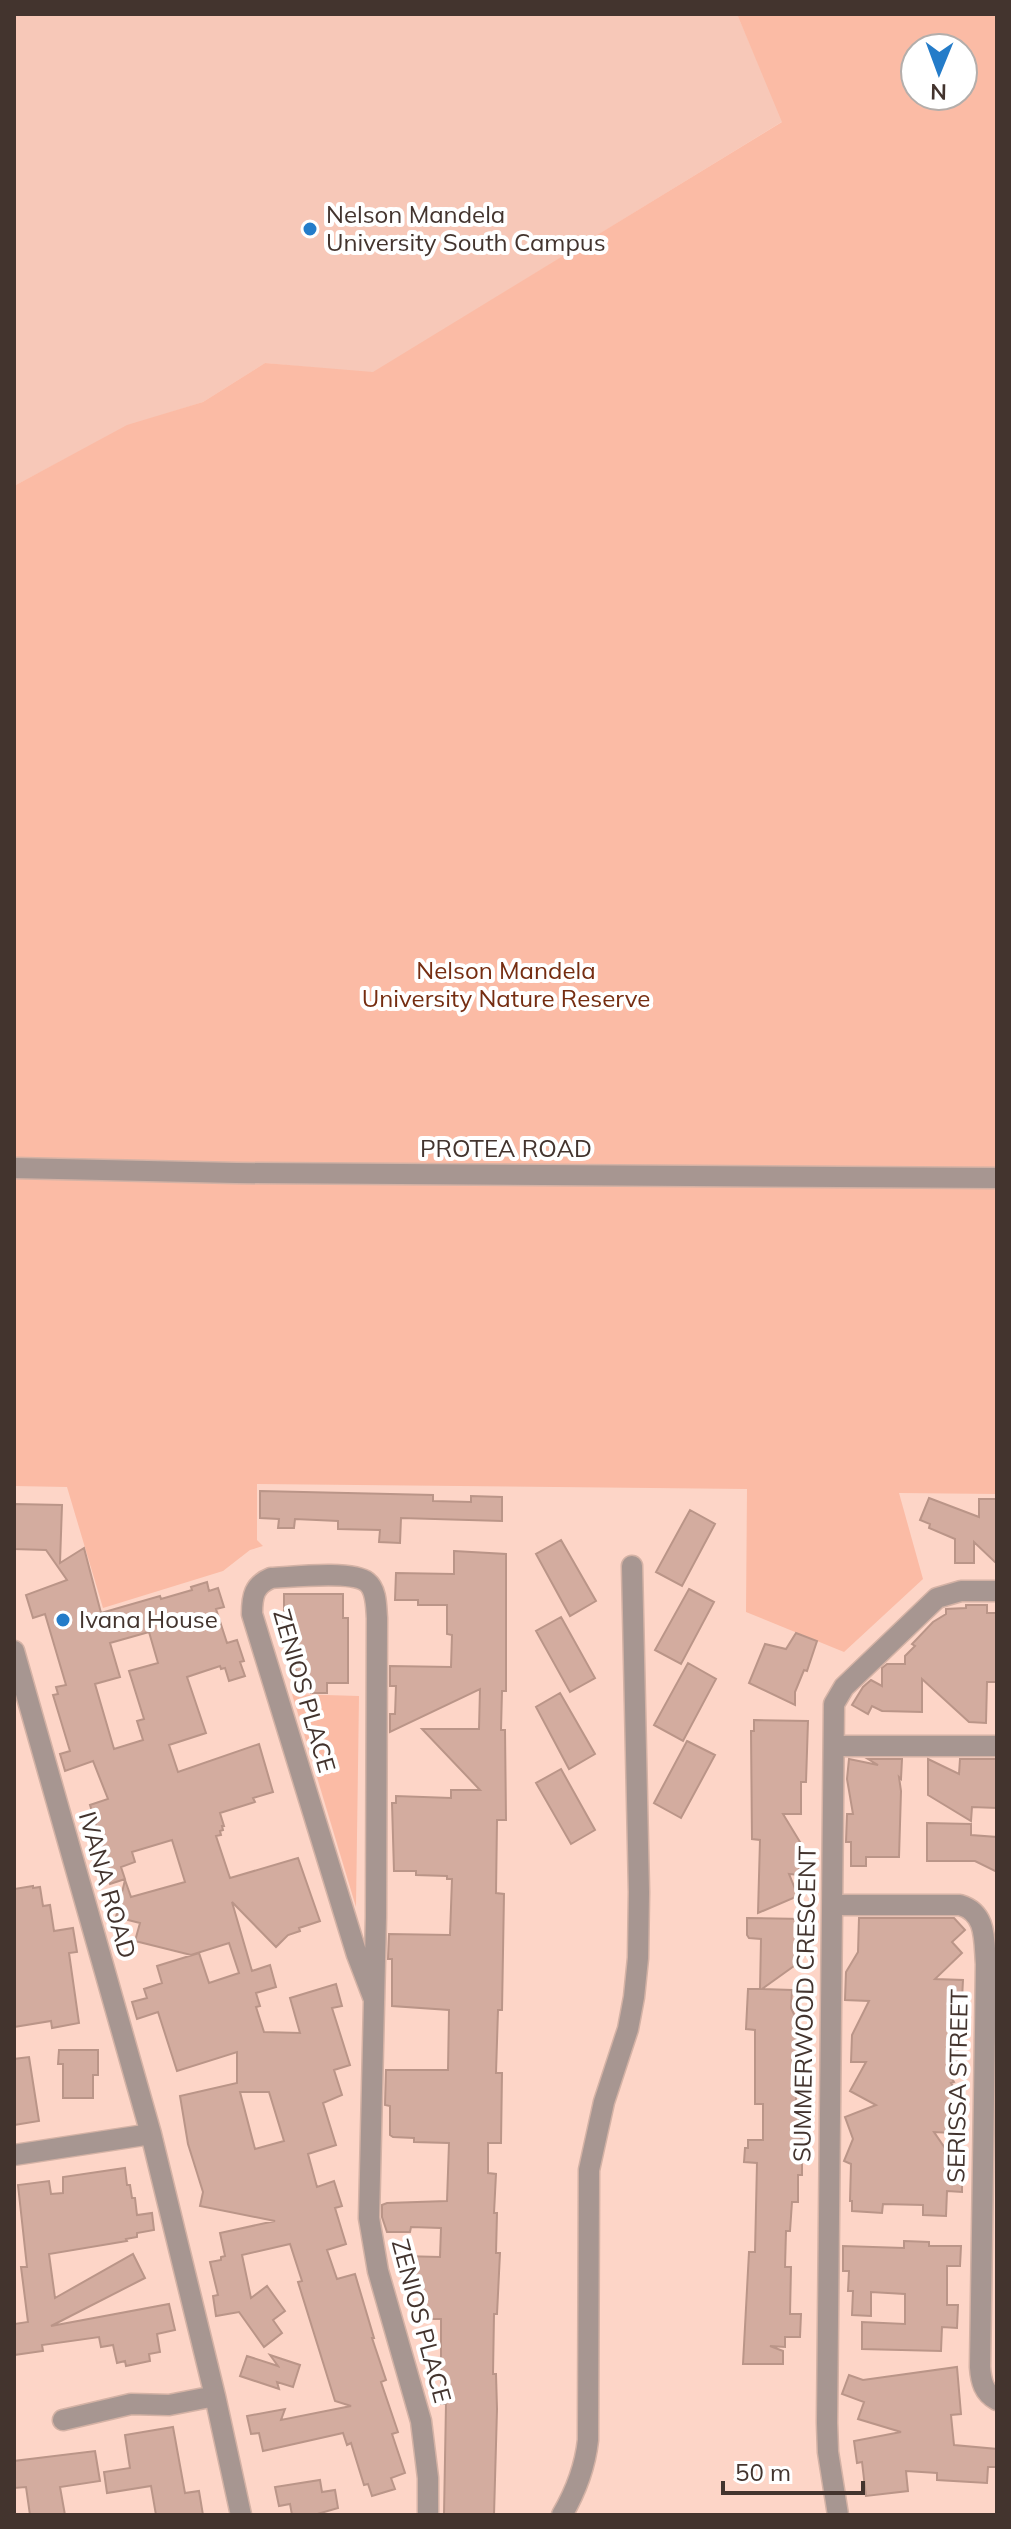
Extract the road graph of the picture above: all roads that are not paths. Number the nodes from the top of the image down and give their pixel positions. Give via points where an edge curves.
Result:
1 (14, 1168) edge
2 (997, 1178) edge
3 (632, 1566) dead end
4 (997, 1591) edge
5 (14, 1651) edge
6 (834, 1746) junction
7 (997, 1746) edge
8 (833, 1905) junction
9 (373, 1997) junction
10 (151, 2134) junction
11 (14, 2155) edge
12 (215, 2396) junction
13 (997, 2400) edge
14 (63, 2420) dead end
15 (241, 2515) edge
16 (428, 2515) edge
17 (562, 2515) edge
18 (838, 2515) edge

1 - 2 street, PROTEA ROAD
3 - 17 street via 638,1958 628,2029 589,2170 588,2440 579,2483
4 - 6 street, SUMMERWOOD CRESCENT via 946,1593 922,1611 837,1695
5 - 10 street, IVANA ROAD
6 - 7 street
6 - 8 street, SUMMERWOOD CRESCENT
8 - 13 street, SERISSA STREET via 960,1905 970,1908 983,1926 980,2367 987,2393
8 - 18 street, SUMMERWOOD CRESCENT via 827,2423
9 - 9 street, ZENIOS PLACE via 374,1591 355,1576 271,1578 254,1591 252,1614
9 - 16 street, ZENIOS PLACE via 371,2239 421,2421
10 - 11 street
10 - 12 street, IVANA ROAD
12 - 14 street via 169,2405 131,2404
12 - 15 street, IVANA ROAD

